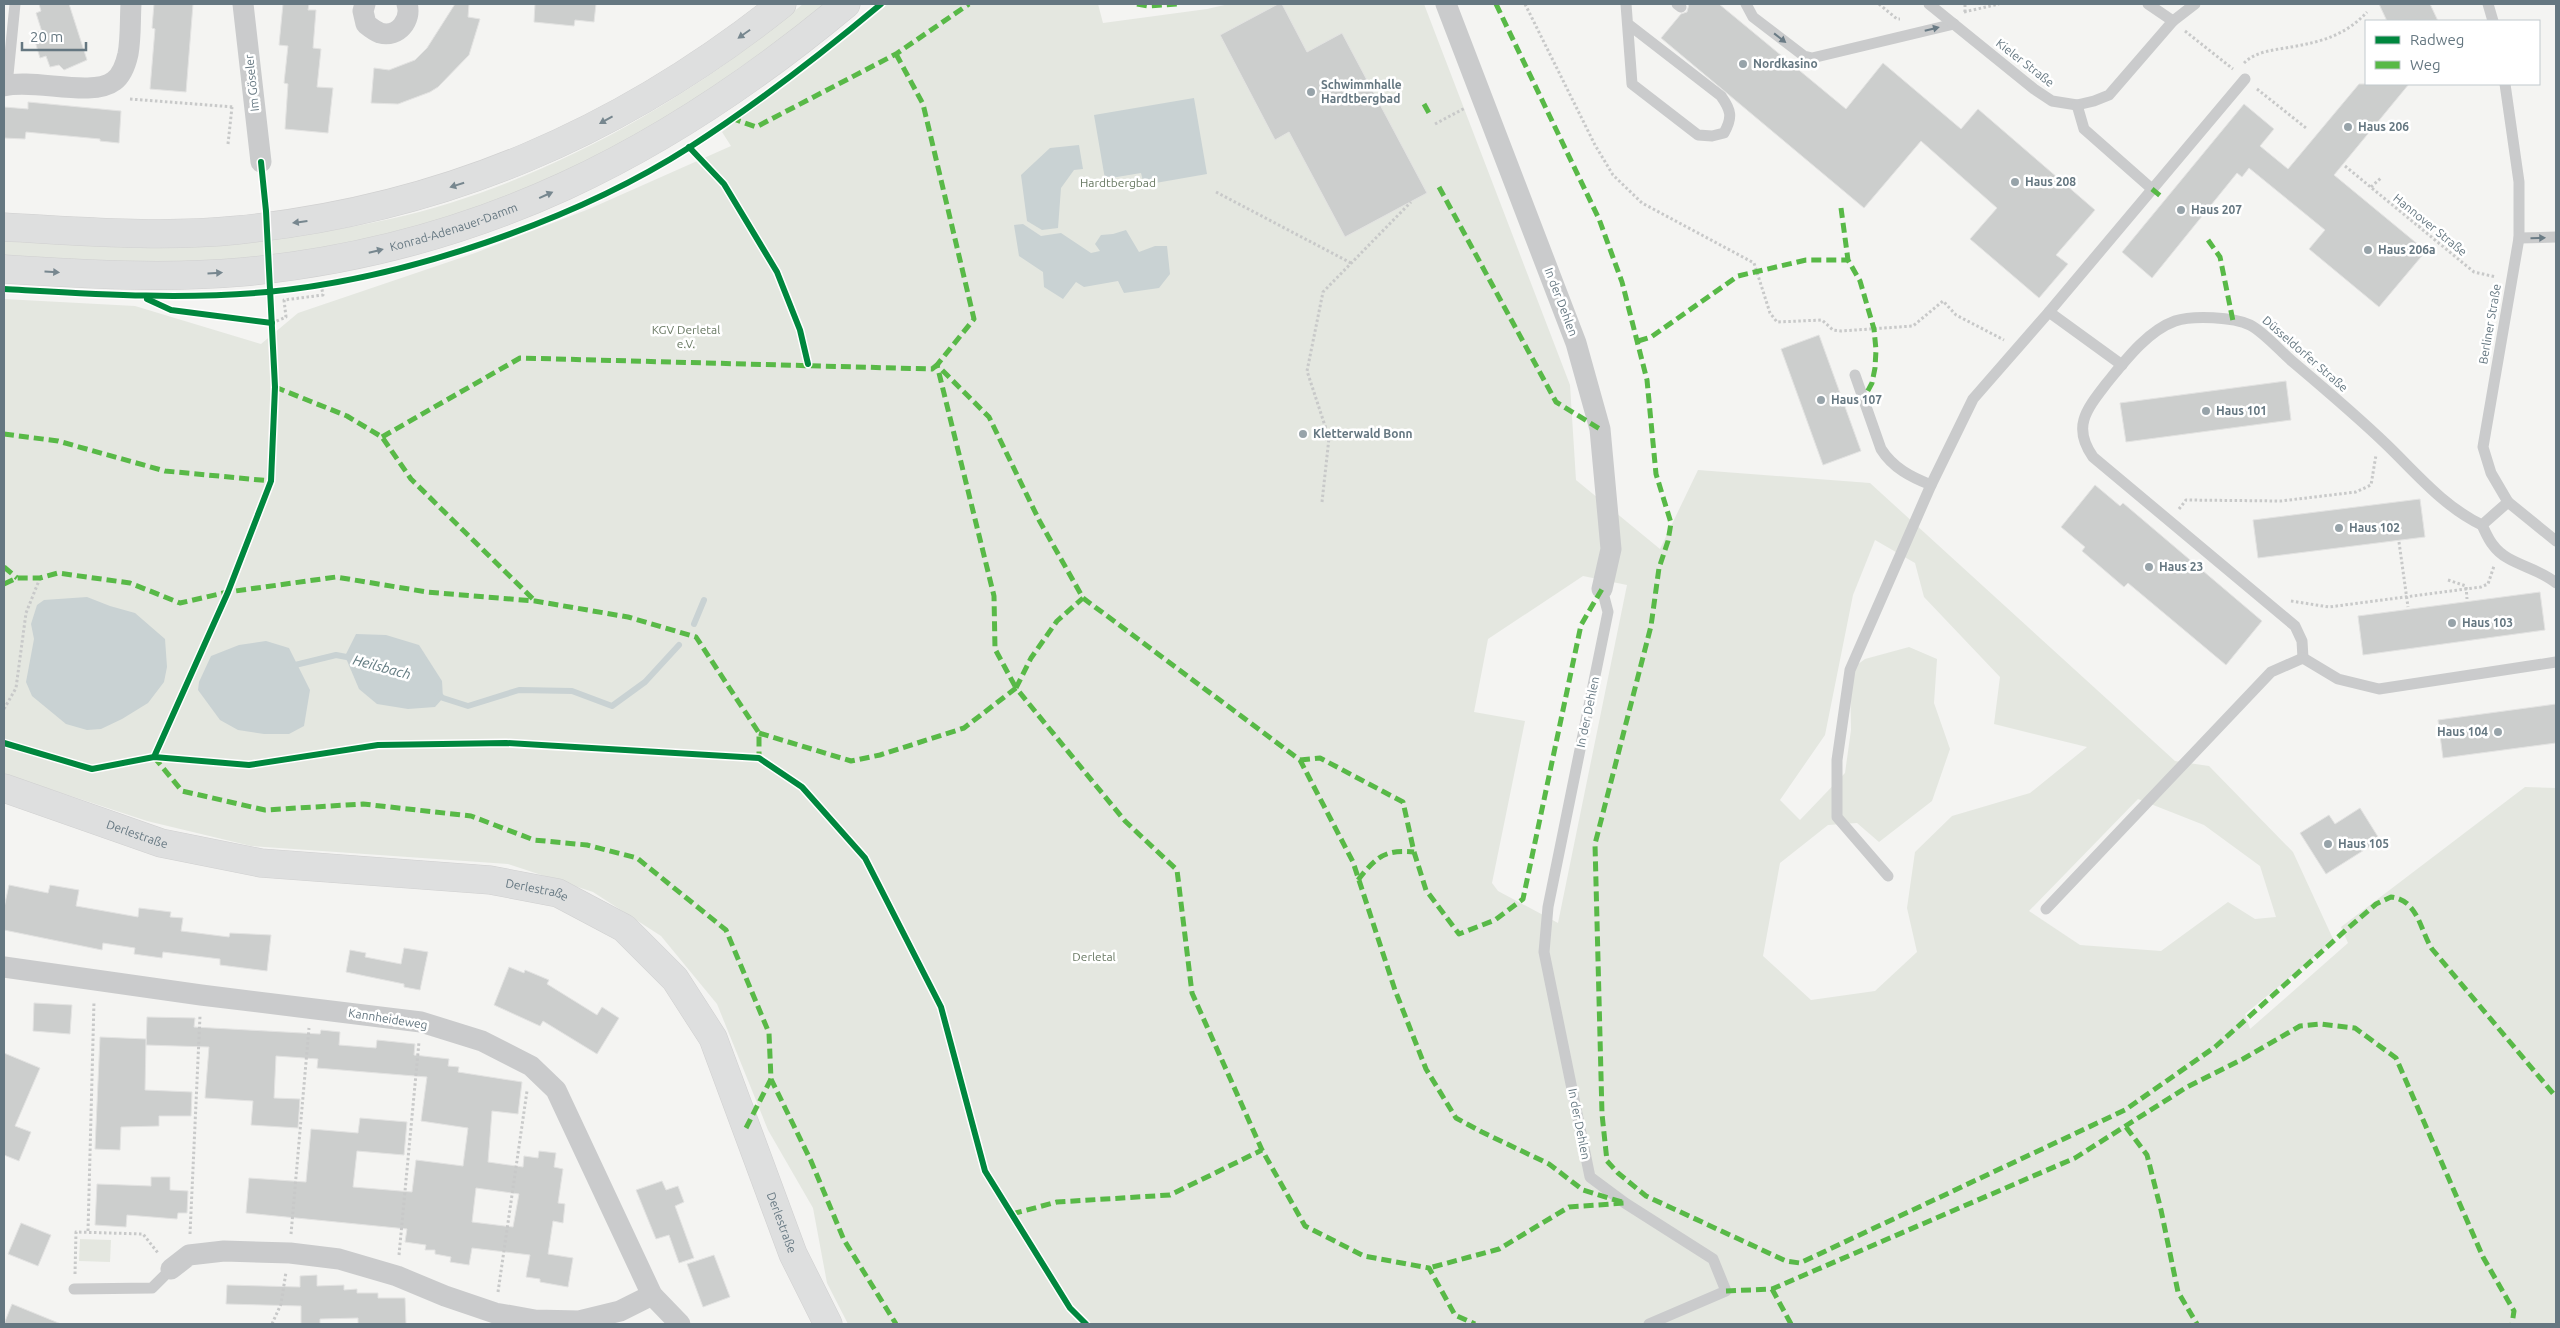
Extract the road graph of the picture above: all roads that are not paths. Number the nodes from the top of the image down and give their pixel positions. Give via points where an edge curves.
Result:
1 (15, 4) edge
2 (130, 4) edge
3 (243, 4) edge
4 (365, 4) edge
5 (407, 4) edge
6 (782, 4) edge
7 (846, 4) edge
8 (1446, 4) edge
9 (1626, 4) edge
10 (1746, 4) edge
11 (1929, 4) edge
12 (2148, 4) edge
13 (2194, 4) edge
14 (2488, 4) edge
15 (2493, 20) edge
16 (2174, 21) junction
17 (1628, 24) junction
18 (1954, 24) junction
19 (2241, 76) road end
20 (6, 85) edge
21 (2505, 85) edge
22 (2077, 105) junction
23 (261, 162) dead end
24 (2152, 189) junction
25 (4, 227) edge
26 (2519, 238) junction
27 (2556, 238) edge
28 (4, 269) edge
29 (2048, 312) junction
30 (2122, 365) junction
31 (1856, 375) dead end
32 (1931, 485) junction
33 (2508, 502) junction
34 (2482, 525) junction
35 (2556, 541) edge
36 (2556, 583) edge
37 (1602, 589) joint
38 (2303, 658) junction
39 (2556, 662) edge
40 (4, 788) edge
41 (1888, 876) dead end
42 (2046, 908) dead end
43 (5, 971) edge
44 (171, 1269) joint
45 (74, 1289) road end
46 (652, 1295) junction
47 (680, 1324) edge
48 (828, 1324) edge
49 (1649, 1324) edge

1 - 20 lane
2 - 20 street via 128,53 123,69 114,81 85,88 20,82
3 - 23 street, Im Göseler
4 - 5 street via 366,24 382,34 394,33 405,24 409,12
6 -> 25 main road via 706,60 604,122 515,164 417,198 326,219 237,230 133,234
28 -> 7 main road, Konrad-Adenauer-Damm via 153,275 241,272 330,261 432,237 538,199 622,160 717,103
8 - 37 street, In der Dehlen via 1576,343 1600,429 1611,549
9 - 17 lane
10 -> 18 lane via 1753,17 1804,56 1812,58
11 - 18 lane, Kieler Straße
12 - 16 lane
13 - 16 lane, Kieler Straße
14 - 15 lane
16 - 22 lane, Kieler Straße via 2109,95
17 - 17 lane via 1632,84 1698,135 1712,136 1724,132 1730,122 1730,110 1721,96
18 - 22 lane, Kieler Straße via 2052,101
19 - 24 lane
21 - 26 lane, Berliner Straße via 2519,182
22 - 24 lane via 2084,129
24 - 29 lane
26 -> 27 lane
26 - 33 lane, Berliner Straße via 2482,447 2491,473
29 - 30 lane
29 - 32 lane via 1973,400
30 - 34 lane, Düsseldorfer Straße via 2147,339 2176,321 2216,318 2250,325 2460,514
30 - 38 lane, Düsseldorfer Straße via 2087,409 2081,429 2085,446 2093,457 2295,626 2302,641
31 - 32 lane via 1881,449 1888,460 1912,478
32 - 41 lane via 1850,670 1837,760 1837,816
33 - 34 lane
33 - 35 lane, Berliner Straße
34 - 36 lane via 2494,547 2512,560 2548,575
37 - 49 lane, In der Dehlen via 1608,612 1548,907 1544,952 1590,1177 1713,1259 1726,1291
38 - 39 lane via 2338,679 2379,689
38 - 42 lane via 2271,672
40 - 48 main road, Derlestraße via 161,843 261,863 490,880 558,893 624,928 675,979 713,1038 793,1254
43 - 46 street, Kannheideweg via 420,1022 482,1041 531,1066 556,1090
44 - 45 lane via 152,1288
44 - 46 street via 189,1256 224,1251 290,1253 339,1259 397,1276 494,1313 535,1320 579,1321 620,1311
46 - 47 street, Kannheideweg

